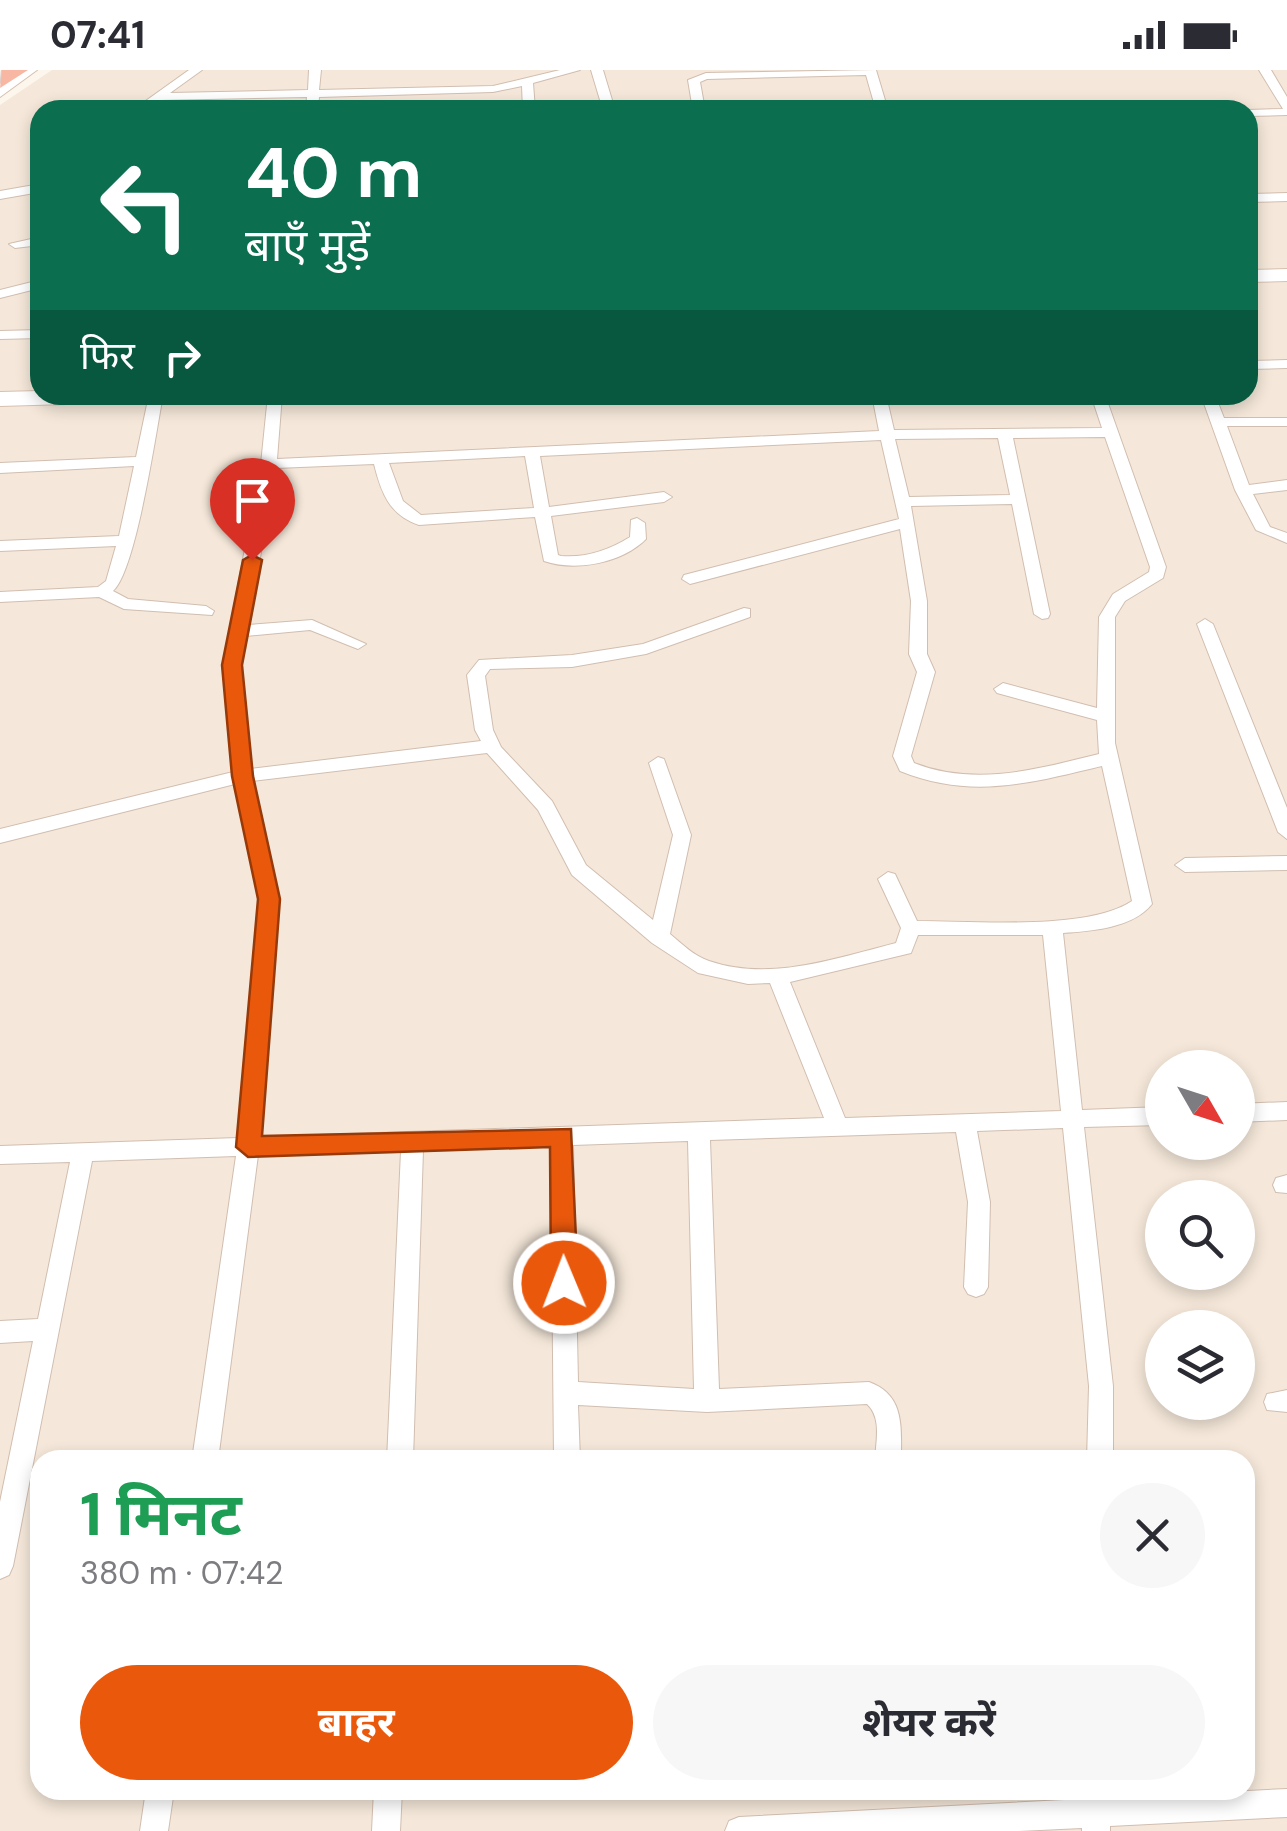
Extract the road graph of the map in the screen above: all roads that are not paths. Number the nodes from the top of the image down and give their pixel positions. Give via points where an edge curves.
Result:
1 (17, 70) edge
2 (29, 70) edge
3 (196, 70) edge
4 (315, 70) edge
5 (574, 70) edge
6 (597, 70) edge
7 (1266, 70) edge
8 (871, 71) edge
9 (0, 81) edge
10 (528, 84) junction
11 (0, 92) edge
12 (313, 92) junction
13 (157, 98) junction
14 (154, 100) edge
15 (313, 100) edge
16 (528, 100) edge
17 (606, 100) edge
18 (697, 100) edge
19 (879, 100) edge
20 (1287, 109) edge
21 (1258, 112) edge
22 (30, 188) edge
23 (0, 194) edge
24 (1287, 197) edge
25 (1258, 198) edge
26 (30, 242) edge
27 (15, 244) dead end
28 (1287, 275) edge
29 (1258, 276) edge
30 (30, 286) edge
31 (0, 294) edge
32 (30, 334) edge
33 (0, 336) edge
34 (1287, 364) edge
35 (1258, 365) edge
36 (30, 398) edge
37 (0, 399) edge
38 (154, 405) edge
39 (275, 405) edge
40 (881, 405) edge
41 (1102, 405) edge
42 (1212, 405) edge
43 (1220, 422) junction
44 (1287, 422) edge
45 (1113, 432) junction
46 (1005, 434) junction
47 (887, 435) junction
48 (532, 452) junction
49 (380, 458) junction
50 (143, 461) junction
51 (269, 464) junction
52 (0, 468) edge
53 (1287, 486) edge
54 (1243, 490) junction
55 (664, 498) dead end
56 (1019, 499) junction
57 (904, 502) junction
58 (539, 512) junction
59 (908, 522) junction
60 (638, 523) dead end
61 (1287, 538) edge
62 (126, 541) junction
63 (0, 546) edge
64 (690, 579) dead end
65 (102, 592) junction
66 (0, 597) edge
67 (206, 612) dead end
68 (744, 613) dead end
69 (1042, 614) dead end
70 (1205, 624) dead end
71 (240, 631) junction
72 (358, 644) dead end
73 (1003, 688) dead end
74 (1106, 716) junction
75 (492, 746) junction
76 (1109, 758) junction
77 (658, 764) dead end
78 (242, 776) junction
79 (1287, 832) edge
80 (0, 836) edge
81 (1287, 863) edge
82 (1185, 866) dead end
83 (888, 879) dead end
84 (1052, 926) junction
85 (912, 928) junction
86 (658, 938) junction
87 (777, 976) junction
88 (1287, 1111) edge
89 (1255, 1112) edge
90 (1145, 1117) edge
91 (1074, 1120) junction
92 (964, 1123) junction
93 (838, 1127) junction
94 (699, 1132) junction
95 (562, 1136) junction
96 (412, 1141) junction
97 (248, 1147) junction
98 (83, 1152) junction
99 (0, 1155) edge
100 (976, 1287) dead end
101 (48, 1329) junction
102 (0, 1332) edge
103 (566, 1394) junction
104 (707, 1401) junction
105 (207, 1450) edge
106 (400, 1450) edge
107 (567, 1450) edge
108 (888, 1450) edge
109 (1100, 1450) edge
110 (6, 1503) edge
111 (0, 1566) edge
112 (159, 1800) edge
113 (388, 1800) edge
114 (1287, 1803) edge
115 (1097, 1811) edge
116 (154, 1831) edge
117 (386, 1831) edge
118 (739, 1831) edge

1 - 9 highway
2 - 11 street
3 - 13 street
4 - 12 street
5 - 10 street
6 - 17 street
7 - 20 street
8 - 18 street via 706,76 694,80
8 - 19 street
10 - 12 street
10 - 16 street
12 - 13 street
12 - 15 street
13 - 14 street
20 - 21 street
22 - 23 street
24 - 25 street
26 - 27 street
28 - 29 street
30 - 31 street
32 - 33 street
34 - 35 street
36 - 37 street
38 - 50 street
39 - 51 street
40 - 47 street
41 - 45 street
42 - 43 street
43 - 44 street
43 - 54 street
45 - 46 street
45 - 74 street via 1158,566 1107,617
46 - 47 street
46 - 56 street
47 - 48 street
47 - 57 street
48 - 49 street
48 - 58 street
49 - 51 street
49 - 58 street via 392,502 419,520
50 - 52 street
50 - 62 street
51 - 71 street
53 - 54 street
54 - 61 street via 1264,530
55 - 58 street
56 - 57 street
56 - 69 street
57 - 59 street
58 - 60 street via 546,551 561,562 627,546 638,539
59 - 64 street
59 - 76 street via 926,682 902,756 906,767 992,782
62 - 63 street
62 - 65 street via 113,583
65 - 66 street
65 - 67 street via 124,604
68 - 75 street via 646,649 572,661 485,664 476,676
70 - 79 street
71 - 72 street via 312,626
71 - 78 street via 232,665
73 - 74 street
74 - 76 street
75 - 78 street
75 - 86 street via 545,806 579,870
76 - 84 street via 1142,904 1124,918
77 - 86 street via 682,835
78 - 80 street
78 - 97 street via 269,899
81 - 82 street
83 - 85 street
84 - 85 street
84 - 91 street
85 - 87 street via 904,948
86 - 87 street via 705,968
87 - 93 street
88 - 89 street
90 - 91 street
91 - 92 street
91 - 109 street via 1100,1386
92 - 93 street
92 - 100 street via 980,1202
93 - 94 street
94 - 95 street
94 - 104 street
95 - 96 street
95 - 103 street
96 - 97 street
96 - 106 street
97 - 98 street
97 - 105 street
98 - 99 street
98 - 101 street
101 - 102 street
101 - 110 street
103 - 104 street
103 - 107 street
104 - 108 street via 869,1392 888,1407
110 - 111 street
112 - 116 street
113 - 117 street
114 - 115 street
115 - 118 street

